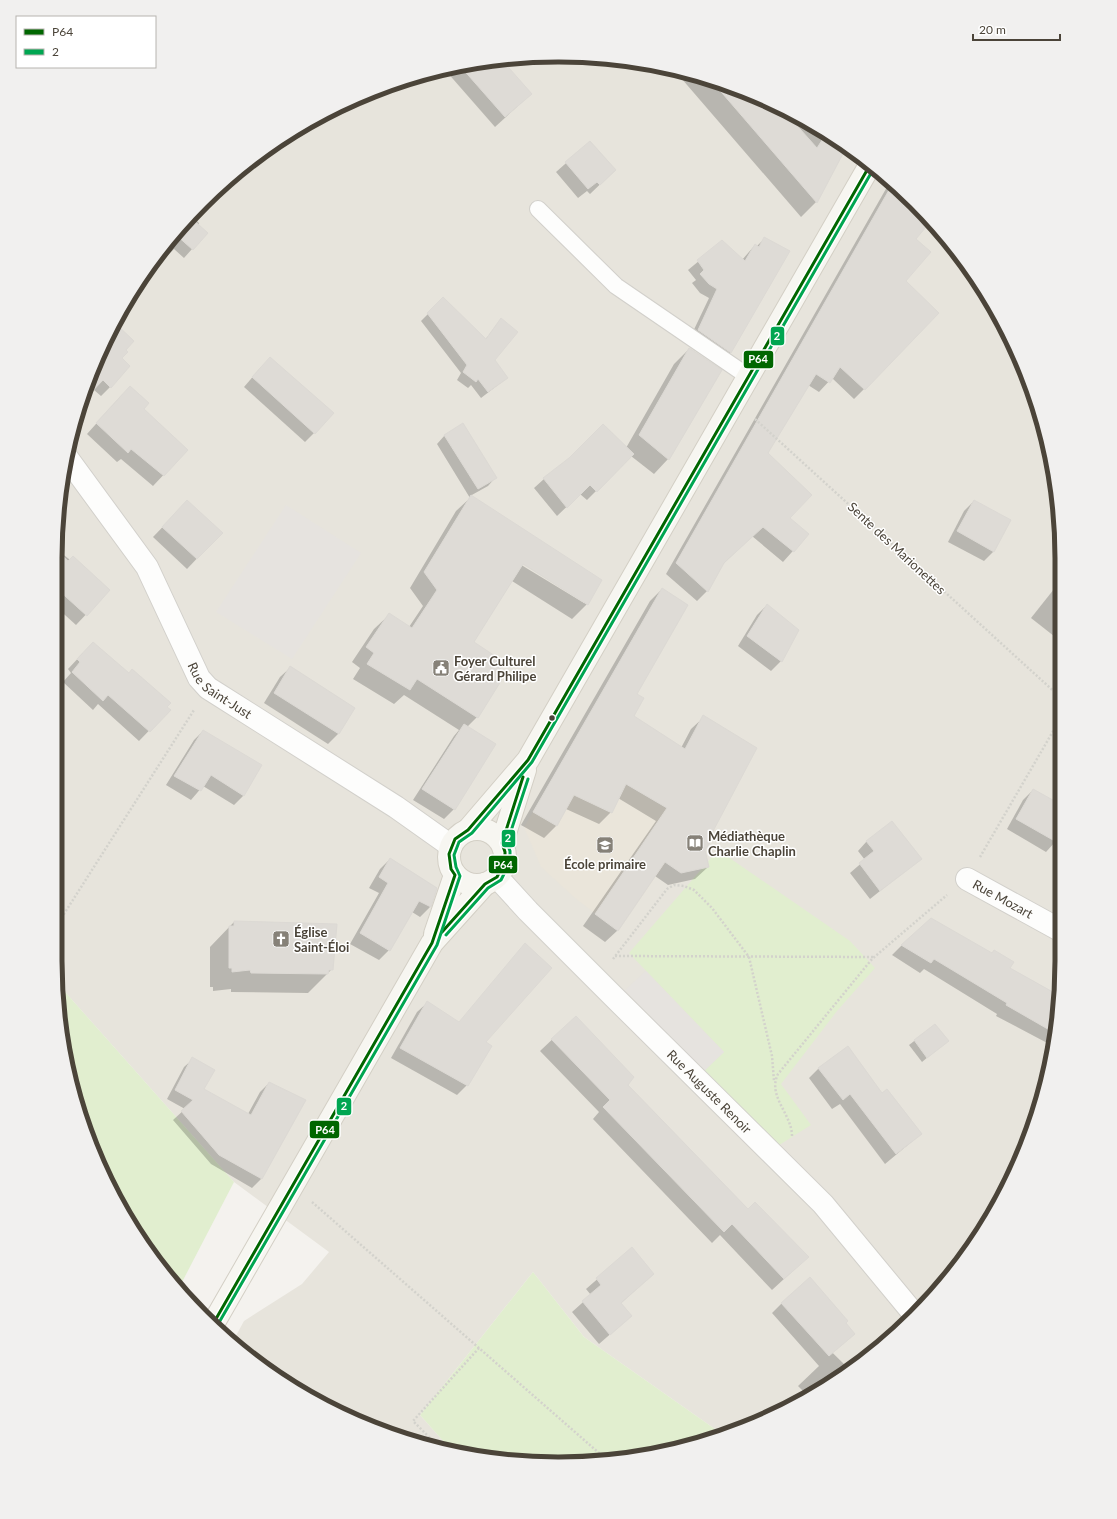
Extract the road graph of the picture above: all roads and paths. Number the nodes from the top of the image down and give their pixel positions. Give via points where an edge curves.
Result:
1 (867, 170) edge
2 (538, 209) dead end
3 (749, 376) junction
4 (735, 401) junction
5 (72, 464) edge
6 (208, 688) junction
7 (1055, 692) edge
8 (1055, 728) edge
9 (528, 760) junction
10 (468, 830) junction
11 (502, 843) junction
12 (451, 846) junction
13 (455, 875) junction
14 (967, 879) junction
15 (491, 881) junction
16 (62, 917) edge
17 (1055, 927) edge
18 (432, 943) junction
19 (614, 956) junction
20 (749, 957) junction
21 (874, 957) junction
22 (596, 980) junction
23 (774, 1089) junction
24 (789, 1171) junction
25 (293, 1185) junction
26 (911, 1311) edge
27 (215, 1320) edge
28 (479, 1348) junction
29 (433, 1441) edge
30 (601, 1455) edge

1 - 3 main road
2 - 3 lane via 616,286
3 - 4 main road
4 - 7 path, Sente des Marionettes
4 - 9 main road
5 - 6 street, Rue Saint-Just via 146,567 198,678
6 - 12 street, Rue Saint-Just
6 - 16 path
8 - 14 path
9 - 10 main road
9 - 11 main road
10 - 11 main road via 487,831
10 - 12 main road via 458,836
11 - 15 main road via 505,861
12 - 13 main road via 449,861
13 - 15 main road via 469,884
13 - 18 main road
14 - 17 street, Rue Mozart
14 - 21 path
15 - 18 main road
15 - 22 street, Rue Auguste Renoir via 528,911
18 - 25 main road
19 - 20 path
19 - 20 path via 667,889 674,885 694,890 712,908
19 - 22 path
20 - 21 path
20 - 23 path via 772,1056
21 - 23 path via 778,1074
22 - 24 street, Rue Auguste Renoir
23 - 24 path via 793,1133
24 - 26 street, Rue Auguste Renoir via 823,1204
25 - 27 main road
25 - 28 path
28 - 29 path via 413,1421
28 - 30 path

